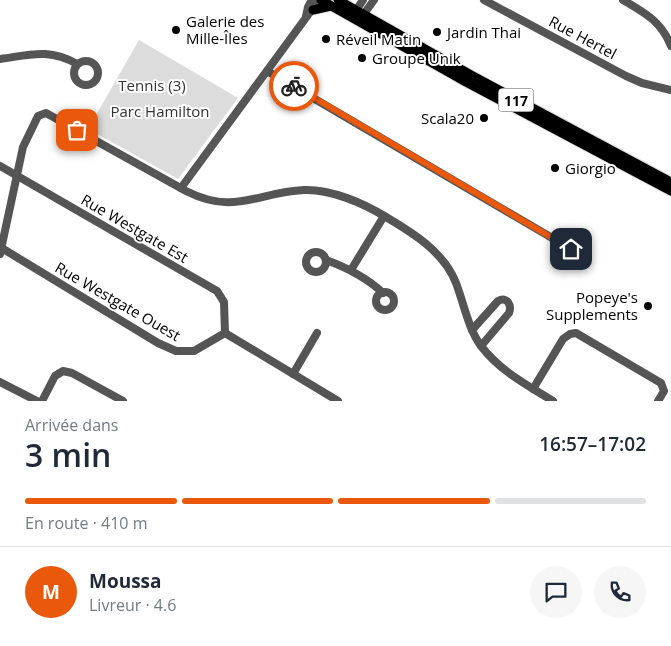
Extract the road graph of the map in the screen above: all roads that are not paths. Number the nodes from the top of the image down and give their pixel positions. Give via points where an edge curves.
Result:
1 (312, 0) edge
2 (320, 0) edge
3 (363, 0) edge
4 (374, 0) edge
5 (484, 0) edge
6 (623, 0) edge
7 (335, 3) edge
8 (309, 13) junction
9 (357, 16) junction
10 (671, 46) edge
11 (0, 59) edge
12 (77, 64) dead end
13 (268, 71) junction
14 (671, 90) edge
15 (0, 166) edge
16 (16, 176) junction
17 (671, 182) edge
18 (181, 188) junction
19 (671, 192) edge
20 (384, 216) junction
21 (571, 249) dead end
22 (0, 250) edge
23 (326, 260) dead end
24 (351, 270) junction
25 (383, 293) dead end
26 (472, 330) junction
27 (317, 333) dead end
28 (225, 334) junction
29 (481, 346) junction
30 (293, 374) junction
31 (0, 382) edge
32 (532, 389) junction
33 (37, 401) edge
34 (42, 401) edge
35 (123, 401) edge
36 (338, 401) edge
37 (553, 401) edge
38 (658, 401) edge

1 - 8 street
2 - 7 main road, 117
2 - 8 street
3 - 9 street
4 - 9 street
5 - 14 street, Rue Hertel via 626,76
6 - 10 street via 656,21
7 - 8 main road
7 - 9 main road, 117
8 - 13 street
9 - 17 main road, 117
9 - 19 main road, 117 via 517,110
11 - 12 street via 44,54 65,57
13 - 18 street
13 - 21 street
15 - 16 street, Rue Westgate Est
16 - 18 street via 24,143 38,116 46,113
16 - 22 street
16 - 28 street, Rue Westgate Est via 217,291 224,302
18 - 20 street via 228,203 304,190 332,192
20 - 24 street
20 - 26 street via 433,249 450,269
22 - 28 street, Rue Westgate Ouest via 176,351 194,351
23 - 24 street
24 - 25 street
26 - 29 street
26 - 29 street via 498,301 502,299 509,303 509,313
27 - 30 street
28 - 30 street
29 - 32 street via 503,370
30 - 36 street
31 - 33 street
32 - 37 street
32 - 38 street via 563,339 576,333 660,383 664,390
34 - 35 street via 55,376 63,370

